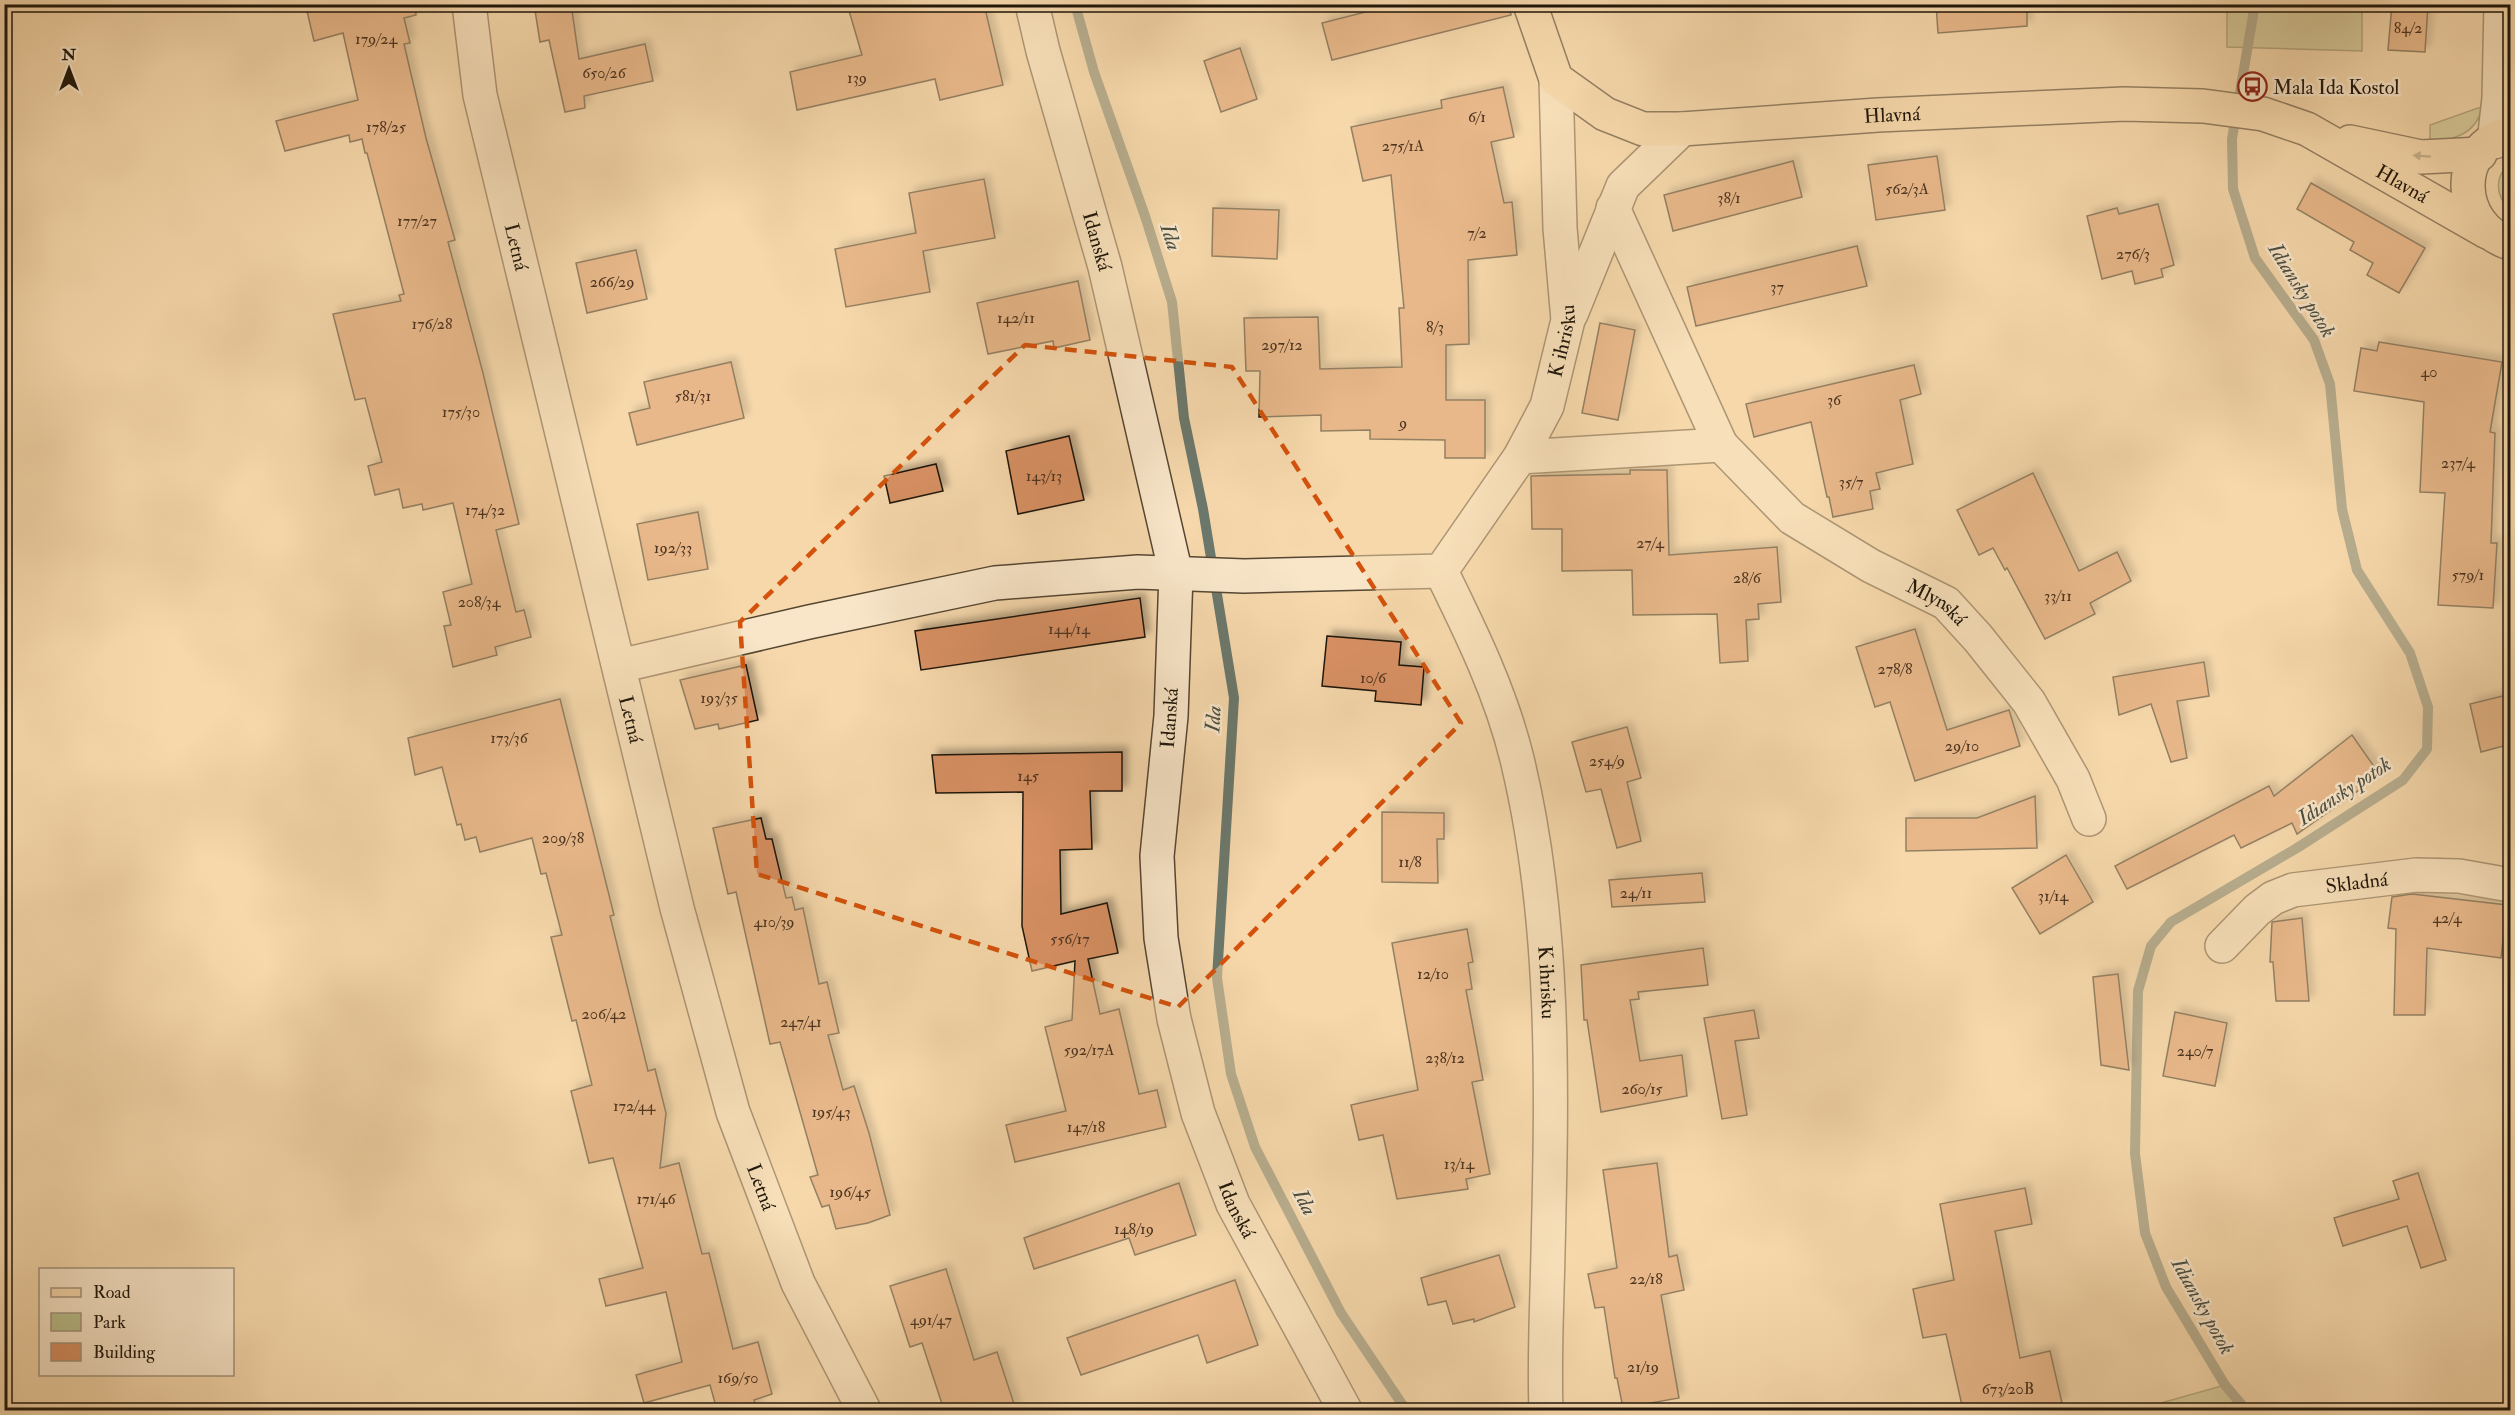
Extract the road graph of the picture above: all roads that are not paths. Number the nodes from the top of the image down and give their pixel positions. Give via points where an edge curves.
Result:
1 (469, 4) edge
2 (1032, 4) edge
3 (1530, 4) edge
4 (2501, 4) edge
5 (1556, 79) junction
6 (1682, 129) junction
7 (2319, 134) junction
8 (2495, 143) edge
9 (1613, 208) junction
10 (2502, 243) edge
11 (1568, 320) junction
12 (1721, 445) junction
13 (1520, 457) junction
14 (1441, 571) junction
15 (1184, 574) junction
16 (618, 666) junction
17 (2089, 819) dead end
18 (2511, 885) edge
19 (2222, 946) dead end
20 (864, 1410) edge
21 (1345, 1410) edge
22 (1546, 1410) edge

1 - 16 street, Letná via 480,95
2 - 15 street, Idanská
3 - 5 main road
4 - 8 street
5 - 6 main road, Hlavná via 1605,114 1624,122 1643,129
5 - 11 street, K ihrisku via 1560,228
6 - 7 main road, Hlavná via 1803,119 2124,104 2203,106 2263,114
6 - 9 street via 1623,186
8 -> 7 main road, Hlavná via 2421,157
7 - 10 main road, Hlavná
8 - 10 main road, Hlavná via 2474,161 2468,179 2468,199 2475,217
9 - 11 street
9 - 12 street, Mlynská
11 - 13 street, K ihrisku via 1547,406
12 - 13 street
12 - 17 street, Mlynská via 1792,518 1872,566 1946,603 2029,702 2073,779
13 - 14 street, K ihrisku
14 - 15 street
14 - 22 street, K ihrisku via 1490,670 1517,758 1538,865 1549,992 1551,1138
15 - 16 street via 1138,572 995,583
15 - 21 street, Idanská via 1157,856 1161,938 1174,1019 1198,1113 1233,1204
16 - 20 street, Letná via 677,908 733,1112 798,1283
18 - 19 street, Skladná via 2459,876 2416,875 2293,890 2273,898

